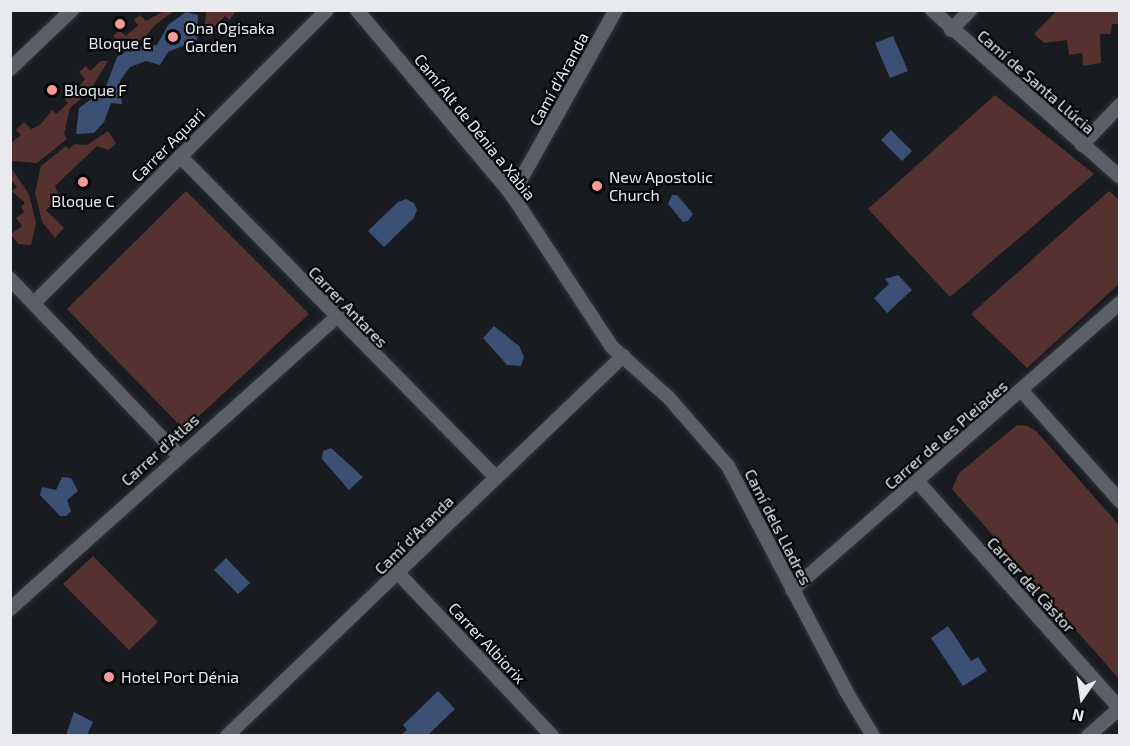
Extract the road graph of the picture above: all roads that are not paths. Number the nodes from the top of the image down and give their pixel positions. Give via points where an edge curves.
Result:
1 (72, 10) edge
2 (327, 10) edge
3 (357, 10) edge
4 (616, 10) edge
5 (932, 10) edge
6 (970, 10) edge
7 (951, 30) junction
8 (10, 69) edge
9 (1119, 105) edge
10 (1082, 145) junction
11 (180, 156) junction
12 (1119, 177) edge
13 (512, 195) junction
14 (10, 279) edge
15 (34, 303) junction
16 (1119, 303) edge
17 (334, 318) junction
18 (623, 356) junction
19 (1021, 390) junction
20 (178, 455) junction
21 (495, 477) junction
22 (918, 482) junction
23 (1119, 501) edge
24 (399, 574) junction
25 (792, 590) junction
26 (10, 609) edge
27 (1119, 709) edge
28 (227, 735) edge
29 (552, 735) edge
30 (873, 735) edge
31 (1088, 735) edge

1 - 8 street
2 - 11 street, Carrer Aquari
3 - 13 street, Camí Alt de Dénia a Xàbia
4 - 13 street, Camí d'Aranda
5 - 7 street, Camí de Santa Llúcia
6 - 7 street
7 - 10 street, Camí de Santa Llúcia
9 - 10 street
10 - 12 street, Camí de Santa Llúcia
11 - 15 street, Carrer Aquari
11 - 17 street, Carrer Antares
13 - 18 street, Camí Alt de Dénia a Xàbia via 610,346
14 - 15 street
15 - 20 street
16 - 19 street, Carrer de les Pleiades
17 - 20 street, Carrer d'Atlas
17 - 21 street, Carrer Antares
18 - 21 street, Camí d'Aranda
18 - 25 street, Camí dels Lladres via 669,398 728,466
19 - 22 street, Carrer de les Pleiades
19 - 23 street
20 - 26 street, Carrer d'Atlas
21 - 24 street, Camí d'Aranda
22 - 25 street, Carrer de les Pleiades
22 - 27 street, Carrer del Càstor
24 - 28 street, Camí d'Aranda
24 - 29 street, Carrer Albiorix
25 - 30 street, Camí dels Lladres
27 - 31 street

